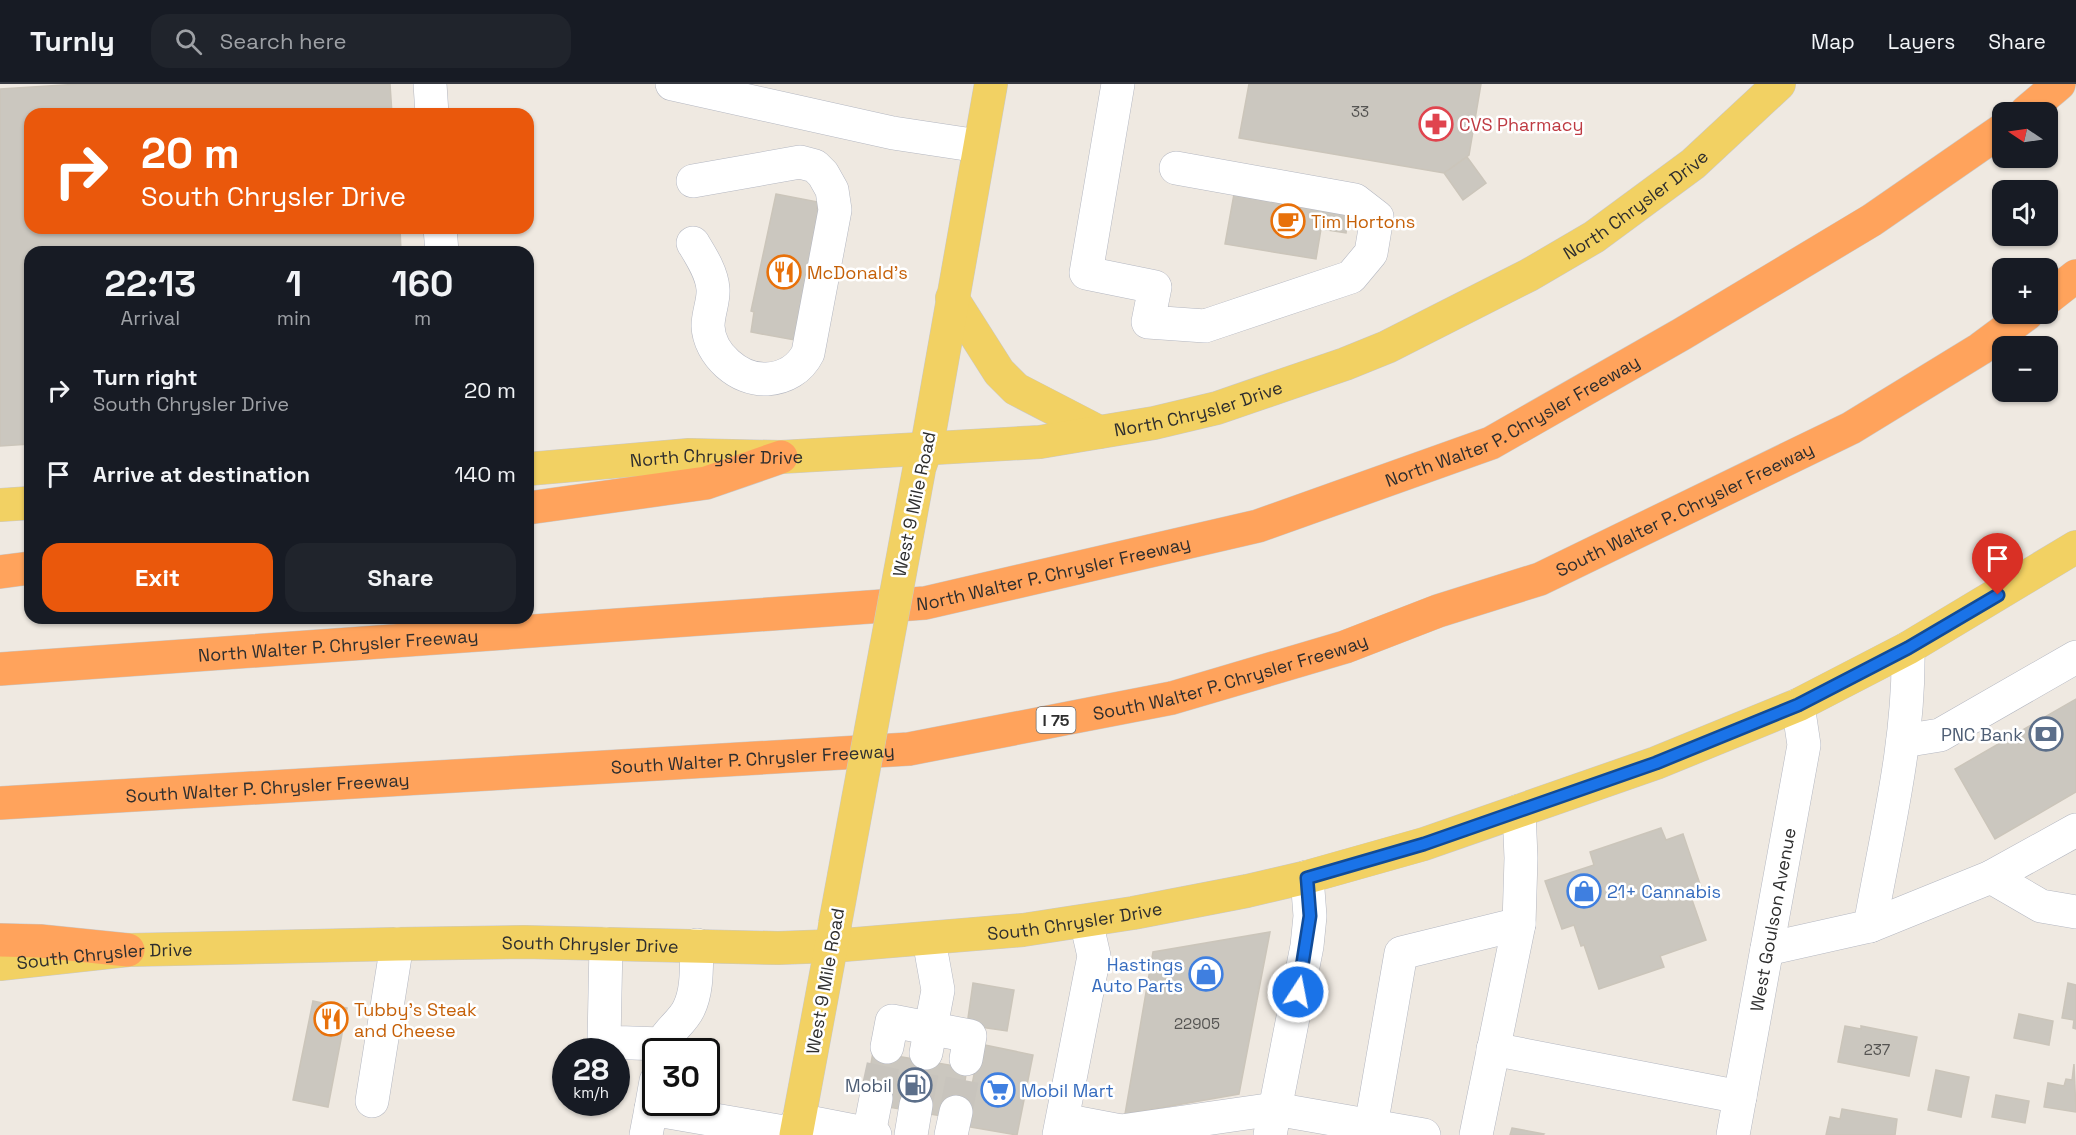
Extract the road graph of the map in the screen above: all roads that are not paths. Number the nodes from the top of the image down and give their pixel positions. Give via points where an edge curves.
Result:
1 (430, 84) edge
2 (672, 84) edge
3 (991, 84) edge
4 (1118, 84) edge
5 (1779, 84) edge
6 (2059, 84) edge
7 (2038, 102) edge
8 (432, 108) edge
9 (1992, 137) edge
10 (979, 146) junction
11 (1176, 168) dead end
12 (693, 181) dead end
13 (693, 243) dead end
14 (2076, 276) edge
15 (2058, 290) edge
16 (952, 298) junction
17 (2014, 324) edge
18 (1099, 432) junction
19 (781, 457) junction
20 (923, 458) junction
21 (534, 468) edge
22 (24, 503) edge
23 (0, 505) edge
24 (534, 507) edge
25 (2076, 547) edge
26 (24, 569) edge
27 (0, 572) edge
28 (1908, 648) junction
29 (2076, 657) edge
30 (0, 669) edge
31 (1798, 705) junction
32 (1903, 741) junction
33 (0, 803) edge
34 (1519, 811) junction
35 (2076, 830) edge
36 (1991, 877) junction
37 (1307, 878) junction
38 (2076, 912) edge
39 (1086, 921) junction
40 (1519, 924) junction
41 (1870, 927) junction
42 (834, 935) junction
43 (0, 940) edge
44 (929, 940) junction
45 (397, 944) junction
46 (606, 944) junction
47 (697, 945) junction
48 (1767, 949) junction
49 (128, 950) junction
50 (0, 964) edge
51 (667, 1038) edge
52 (928, 1041) junction
53 (642, 1046) edge
54 (887, 1047) tunnel mouth
55 (1493, 1049) junction
56 (966, 1059) tunnel mouth
57 (1740, 1097) junction
58 (876, 1098) tunnel mouth
59 (372, 1101) dead end
60 (704, 1116) edge
61 (1272, 1122) edge
62 (1371, 1126) junction
63 (1061, 1127) edge
64 (797, 1130) edge
65 (872, 1135) edge
66 (1424, 1135) edge
67 (1476, 1135) edge
68 (1732, 1135) edge

1 - 8 street
2 - 10 street via 893,133
3 - 10 main road, West 9 Mile Road
4 - 11 street via 1086,273 1155,287 1148,322 1205,326 1226,320 1351,277 1371,253 1377,217 1355,200
5 - 18 main road, North Chrysler Drive via 1694,164 1620,219 1529,275 1447,318 1345,364 1217,408
6 - 7 highway
9 - 30 highway, North Walter P. Chrysler Freeway via 1872,220 1491,443 1258,526 925,603
10 - 16 main road, West 9 Mile Road
12 - 13 street via 800,162 815,166 828,181 836,210 808,353 798,368 789,374 761,379 737,373 726,362 709,337 714,289 705,261
14 - 15 highway
16 - 18 main road via 999,372 1017,389
16 - 20 main road, West 9 Mile Road
17 - 33 highway, South Walter P. Chrysler Freeway / I 75 via 1851,428 1540,579 1438,610 1345,647 1173,698 909,749
18 - 20 main road, North Chrysler Drive
19 - 20 main road, North Chrysler Drive
19 - 21 main road, North Chrysler Drive via 689,455
19 - 24 highway via 706,483
20 - 42 main road, West 9 Mile Road, bridge
22 - 23 main road
25 - 28 main road, South Chrysler Drive
26 - 27 highway
28 - 31 main road, South Chrysler Drive
28 - 32 street via 1909,694
29 - 32 street via 1940,735
31 - 34 main road, South Chrysler Drive via 1656,763
31 - 48 street, West Goulson Avenue via 1804,745
32 - 41 street
34 - 37 main road, South Chrysler Drive
34 - 40 street
35 - 36 street
36 - 38 street via 2041,906
36 - 41 street
37 - 39 main road, South Chrysler Drive
37 - 61 street via 1307,946
39 - 44 main road, South Chrysler Drive
39 - 63 street via 1094,956
40 - 55 street
40 - 62 street via 1401,953
41 - 48 street
42 - 44 main road, South Chrysler Drive
42 - 47 main road, South Chrysler Drive
42 - 64 main road, West 9 Mile Road
43 - 49 highway
44 - 52 street via 938,990
45 - 46 main road, South Chrysler Drive
45 - 49 main road, South Chrysler Drive
45 - 59 street
46 - 47 main road, South Chrysler Drive
46 - 53 street via 604,1042
47 - 51 street via 695,988 689,1009
48 - 57 street, West Goulson Avenue
49 - 50 main road, South Chrysler Drive
52 - 54 street via 892,1021
52 - 56 street via 970,1036
55 - 57 street
55 - 67 street
57 - 68 street, West Goulson Avenue
58 - 65 street
60 - 64 street
61 - 62 street
61 - 63 street via 1121,1131
62 - 66 street
64 - 65 street

